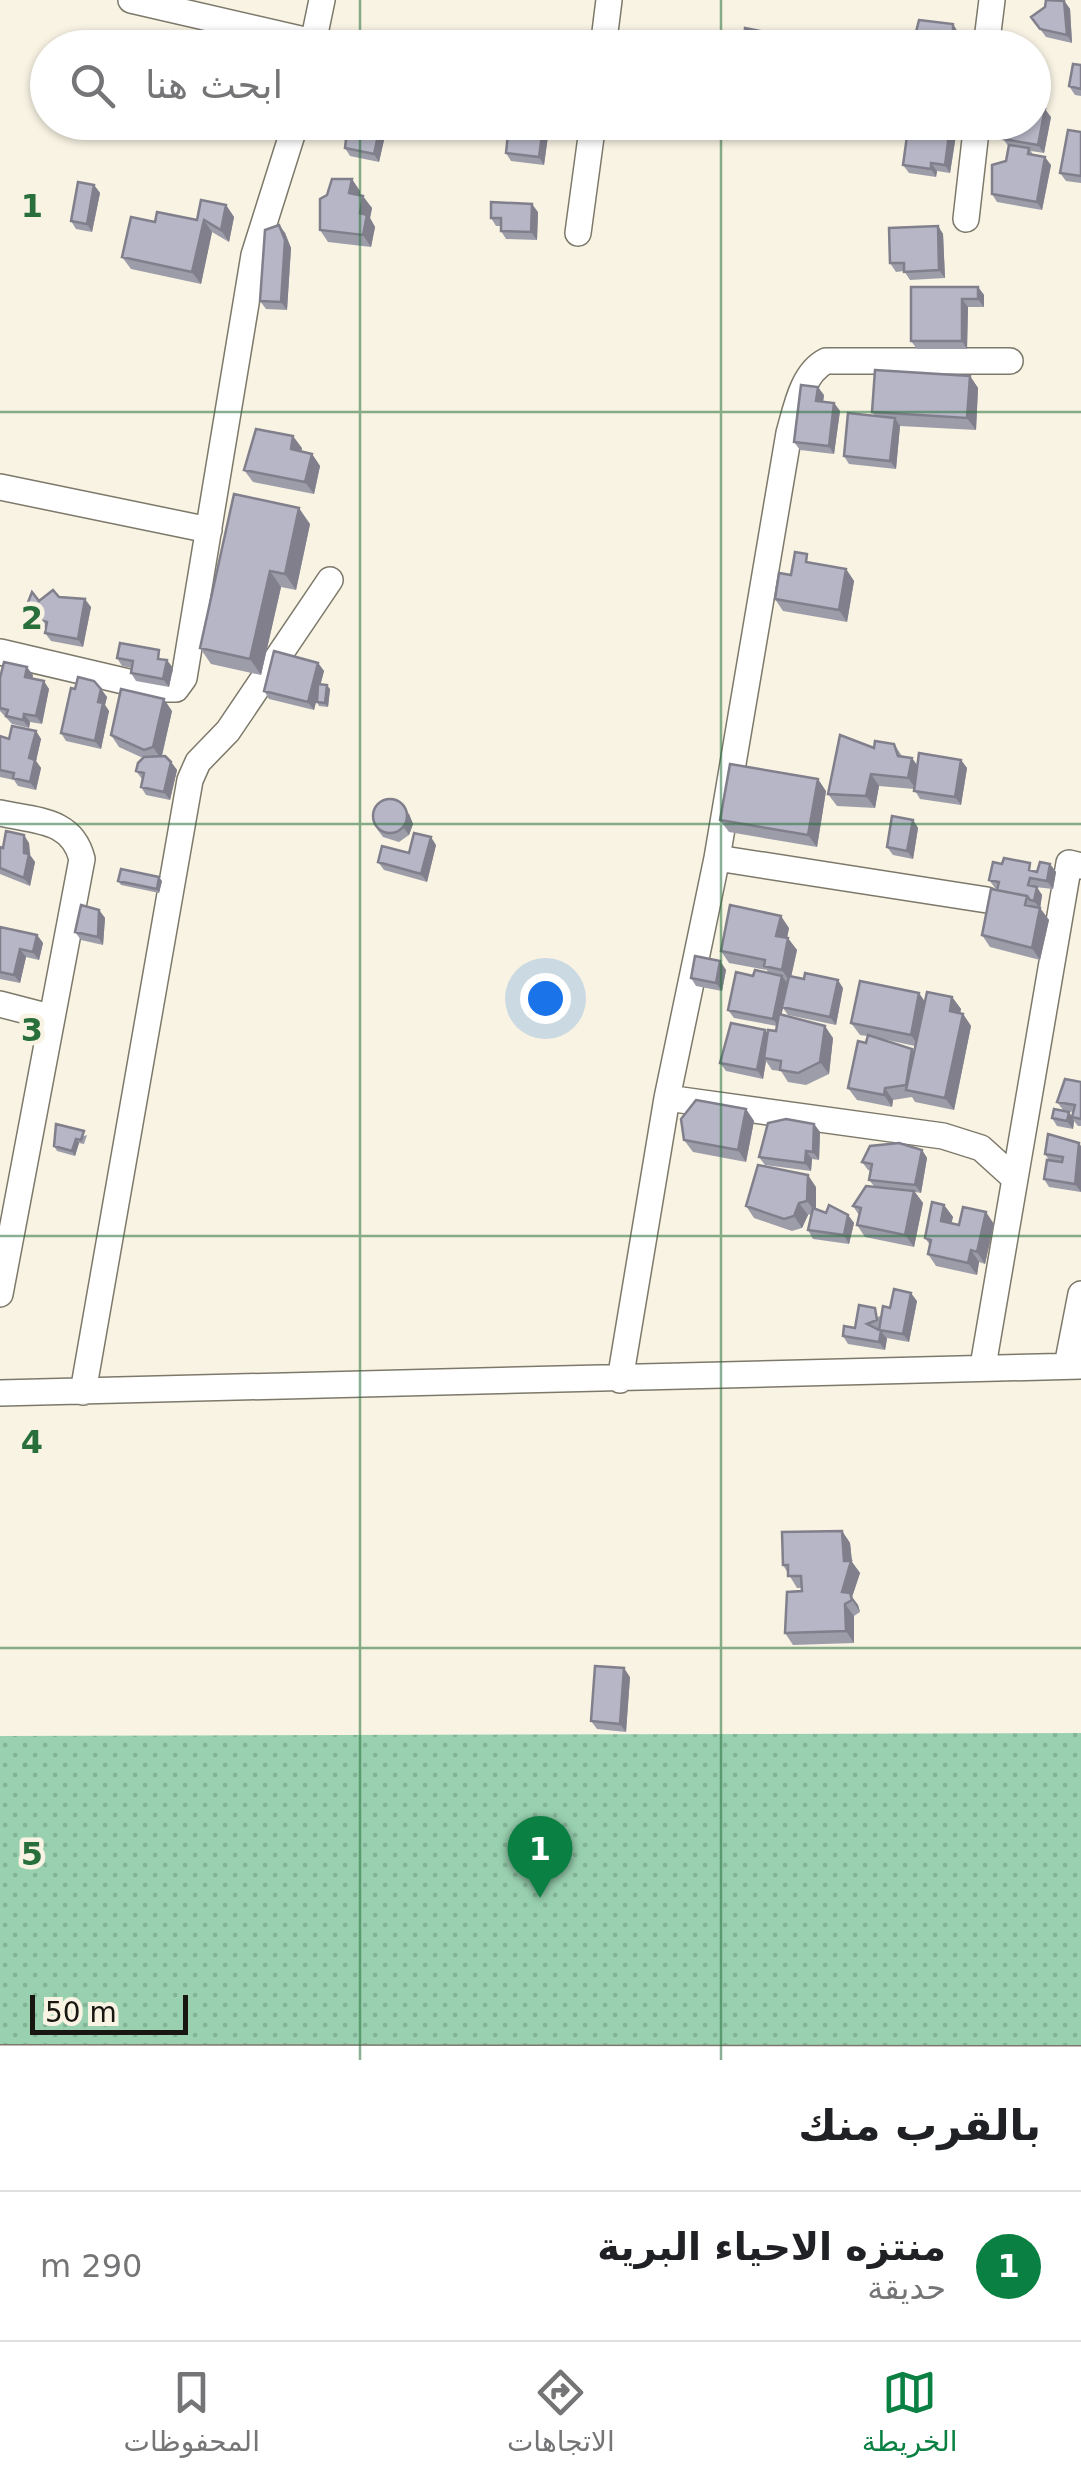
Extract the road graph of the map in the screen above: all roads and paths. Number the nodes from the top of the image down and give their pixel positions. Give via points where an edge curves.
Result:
1 (131, 0) edge
2 (322, 0) edge
3 (609, 0) edge
4 (992, 0) edge
5 (252, 30) edge
6 (316, 30) edge
7 (605, 30) edge
8 (988, 30) edge
9 (290, 140) edge
10 (591, 140) edge
11 (975, 140) edge
12 (966, 219) dead end
13 (578, 232) dead end
14 (1010, 361) dead end
15 (0, 487) edge
16 (209, 530) junction
17 (330, 580) dead end
18 (0, 652) edge
19 (0, 813) edge
20 (717, 858) junction
21 (1081, 866) edge
22 (987, 900) edge
23 (0, 1004) edge
24 (50, 1017) junction
25 (668, 1098) junction
26 (1013, 1177) junction
27 (0, 1294) edge
28 (1081, 1294) edge
29 (983, 1366) junction
30 (1074, 1366) edge
31 (620, 1380) junction
32 (0, 1392) edge
33 (83, 1392) junction
34 (0, 2058) edge
35 (1081, 2059) edge

1 - 5 street
2 - 6 street
3 - 7 street
4 - 8 street
9 - 16 street via 254,255
10 - 13 street
11 - 12 street
14 - 20 street via 826,361 814,369 789,433
15 - 16 street
16 - 18 street via 184,678 176,688
17 - 33 street via 190,780
19 - 24 street via 61,826 82,859
20 - 22 street
20 - 25 street
21 - 26 street via 1069,863
23 - 24 street
24 - 27 street
25 - 26 street via 943,1136 981,1148
25 - 31 street
26 - 29 street
28 - 30 street
29 - 30 street
29 - 31 street
31 - 33 street
32 - 33 street
34 - 35 street

